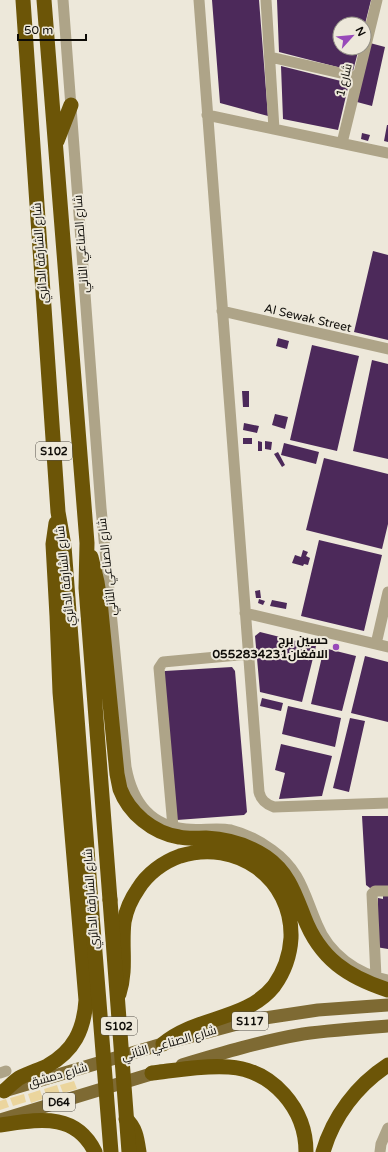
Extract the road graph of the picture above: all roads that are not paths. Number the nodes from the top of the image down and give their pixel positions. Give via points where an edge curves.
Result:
1 (23, 0) edge
2 (44, 0) edge
3 (63, 0) edge
4 (199, 0) edge
5 (266, 0) edge
6 (377, 0) edge
7 (270, 57) junction
8 (358, 77) junction
9 (71, 105) junction
10 (207, 115) junction
11 (274, 129) junction
12 (342, 143) junction
13 (55, 146) junction
14 (388, 153) edge
15 (222, 311) junction
16 (388, 349) edge
17 (58, 512) junction
18 (87, 543) junction
19 (388, 592) edge
20 (246, 613) junction
21 (376, 644) junction
22 (388, 647) edge
23 (249, 654) junction
24 (388, 803) edge
25 (173, 827) junction
26 (388, 891) edge
27 (376, 977) junction
28 (388, 980) edge
29 (388, 990) edge
30 (117, 999) junction
31 (388, 1005) edge
32 (388, 1026) edge
33 (163, 1044) junction
34 (115, 1059) joint
35 (388, 1065) edge
36 (152, 1073) junction
37 (118, 1084) joint
38 (2, 1091) edge
39 (126, 1119) junction
40 (0, 1120) edge
41 (0, 1125) edge
42 (388, 1128) edge
43 (95, 1152) edge
44 (110, 1152) edge
45 (129, 1152) edge
46 (139, 1152) edge
47 (306, 1152) edge
48 (323, 1152) edge
49 (380, 1152) edge

1 - 17 highway, شارع الشارقة الدائري / S102
2 - 13 highway, شارع الشارقة الدائري / S102
3 - 9 street, شارع الصناعي الثاني
4 - 10 street
5 - 7 street
6 - 8 street, شارع 1
7 - 8 street
7 - 11 street
8 - 12 street, شارع 1
9 - 13 highway
9 - 25 street, شارع الصناعي الثاني via 101,508 126,767 128,781 142,807 156,819
10 - 11 street
10 - 15 street
11 - 12 street
12 - 14 street
13 - 18 highway, شارع الشارقة الدائري / S102
15 - 16 street, Al Sewak Street
15 - 20 street
17 - 38 highway via 53,544 58,671 86,1000 85,1014 82,1028 67,1051 46,1066 18,1078
17 - 44 highway, شارع الشارقة الدائري / S102, bridge via 64,546
18 - 29 highway via 97,582 117,774 120,789 126,800 141,819 161,832 177,837 231,841 259,852 269,859 286,877 309,929 323,950 346,972
18 - 30 highway, شارع الشارقة الدائري / S102, bridge via 85,573
19 - 21 street
20 - 21 street
20 - 23 street
21 - 22 street
23 - 24 street via 259,792 264,802 268,806 280,808
23 - 25 street via 164,662 159,668
25 - 27 street, شارع الصناعي الثاني via 231,830 260,841 288,865 298,878 317,926 339,957
26 - 27 street via 375,891 372,894
27 - 28 street, شارع الصناعي الثاني
30 - 33 highway via 123,973 124,921 138,888 160,866 189,853 221,852 237,856 264,873 283,899 291,930 290,946 280,977 267,994 249,1007 186,1029
30 - 39 highway, شارع الشارقة الدائري / S102, bridge
31 - 33 main road, شارع الصناعي الثاني / S117 via 273,1016
32 - 36 main road, شارع الصناعي الثاني / S117 via 323,1031 278,1039
33 - 34 main road, شارع الصناعي الثاني / S117
34 - 38 main road, شارع دمشق / D64
35 - 48 highway via 353,1096 332,1127
36 - 37 main road, شارع الصناعي الثاني / S117
36 - 47 highway via 215,1066 245,1069 258,1075 271,1082 291,1103 304,1130
37 - 40 main road, D64
39 - 45 highway, شارع الشارقة الدائري / S102, bridge
39 - 46 highway via 132,1124
41 - 43 highway via 44,1120 61,1122 87,1138
42 - 49 street

